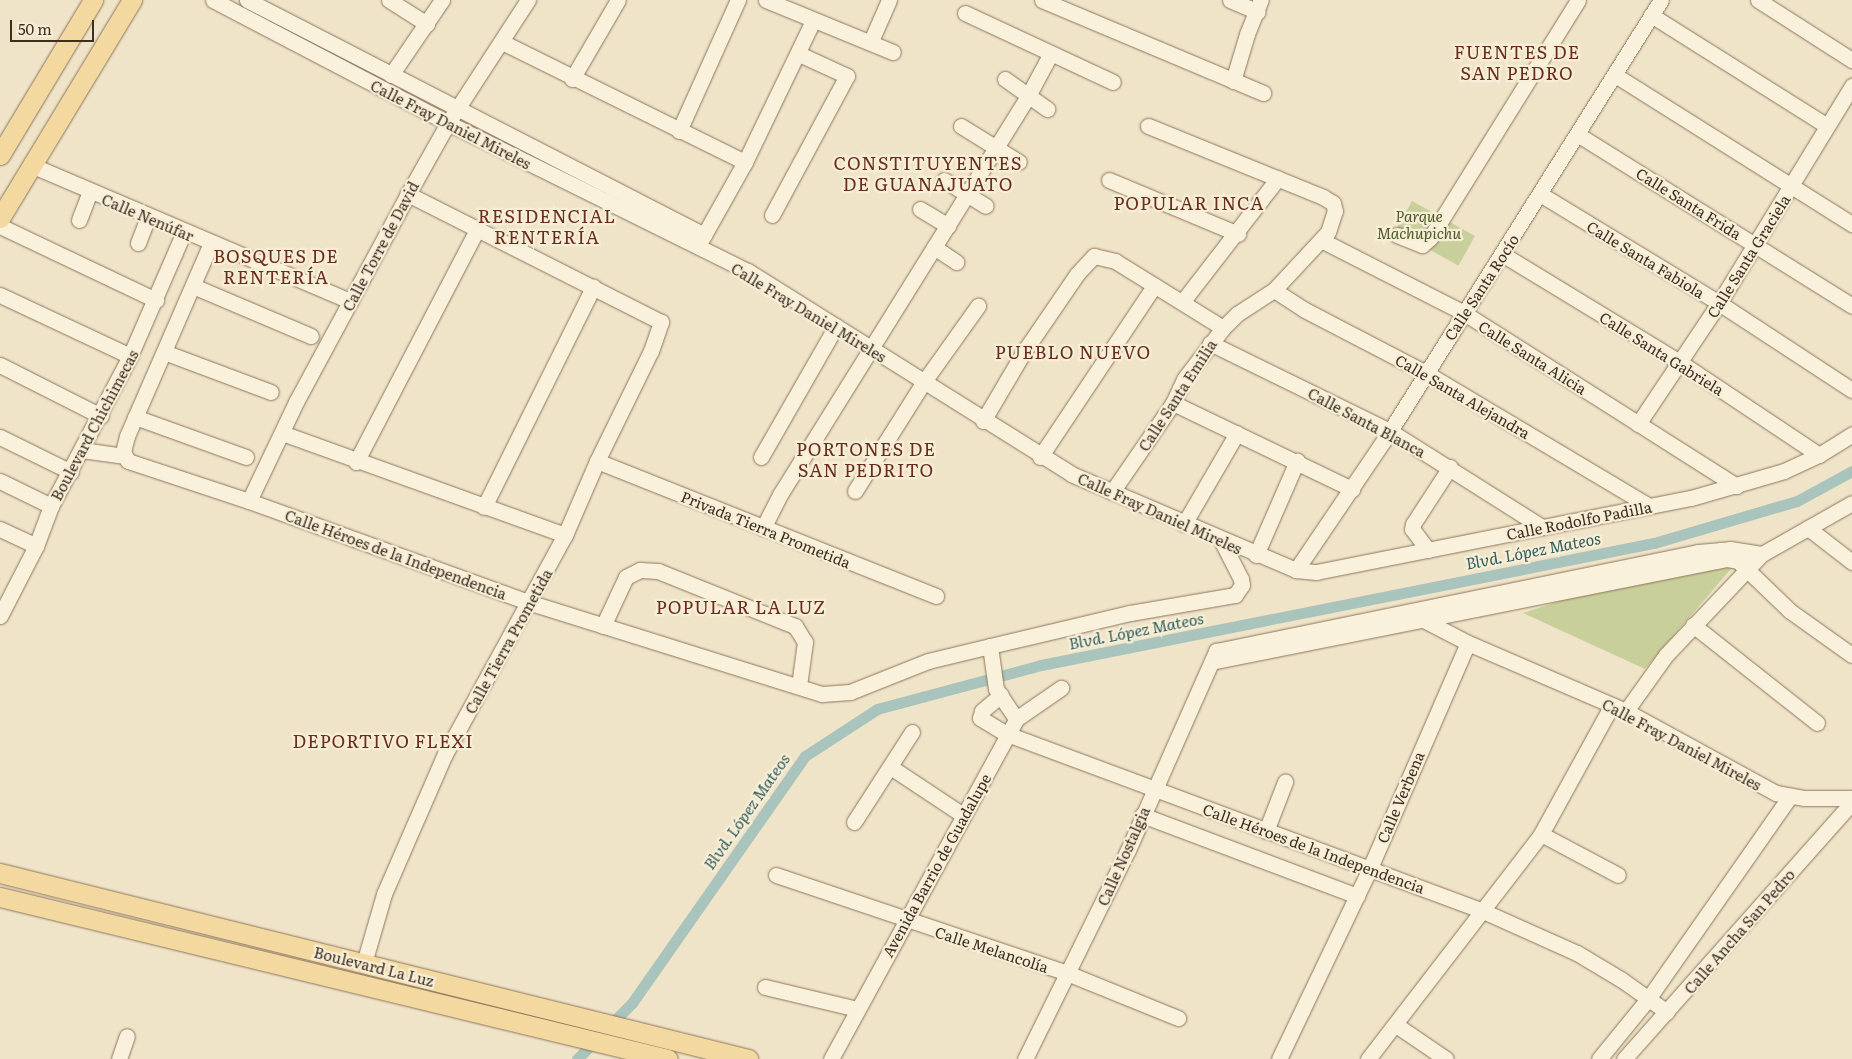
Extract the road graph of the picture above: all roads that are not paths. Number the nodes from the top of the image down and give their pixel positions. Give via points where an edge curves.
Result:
1 (93, 0) edge
2 (120, 0) edge
3 (132, 0) edge
4 (213, 0) edge
5 (247, 0) edge
6 (389, 0) edge
7 (442, 0) edge
8 (528, 0) edge
9 (618, 0) edge
10 (738, 0) edge
11 (766, 0) edge
12 (889, 0) edge
13 (1042, 0) edge
14 (1230, 0) edge
15 (1578, 0) edge
16 (1661, 0) edge
17 (1758, 0) edge
18 (1260, 6) edge
19 (965, 13) dead end
20 (1651, 15) junction
21 (814, 21) junction
22 (427, 24) junction
23 (871, 41) junction
24 (502, 42) junction
25 (894, 52) dead end
26 (799, 54) junction
27 (1050, 55) junction
28 (1852, 60) edge
29 (391, 75) junction
30 (1615, 75) junction
31 (85, 77) junction
32 (572, 79) junction
33 (1005, 79) dead end
34 (1233, 81) junction
35 (1113, 82) dead end
36 (1852, 86) edge
37 (1263, 94) dead end
38 (1028, 96) junction
39 (1047, 109) dead end
40 (459, 110) junction
41 (448, 123) junction
42 (961, 126) dead end
43 (1148, 126) dead end
44 (1827, 126) junction
45 (679, 131) junction
46 (1577, 134) junction
47 (994, 145) junction
48 (1, 151) edge
49 (745, 162) junction
50 (1019, 162) dead end
51 (31, 165) junction
52 (1278, 178) junction
53 (944, 180) dead end
54 (1109, 180) dead end
55 (1792, 186) junction
56 (90, 192) junction
57 (408, 194) junction
58 (966, 194) junction
59 (1540, 194) junction
60 (986, 206) dead end
61 (920, 209) dead end
62 (772, 214) dead end
63 (148, 217) junction
64 (0, 218) edge
65 (79, 220) dead end
66 (1852, 224) edge
67 (0, 226) edge
68 (948, 226) junction
69 (477, 230) junction
70 (184, 232) junction
71 (1238, 234) junction
72 (1397, 235) dead end
73 (1321, 240) junction
74 (701, 241) junction
75 (138, 243) dead end
76 (211, 243) junction
77 (1755, 244) junction
78 (934, 247) junction
79 (1502, 254) junction
80 (956, 262) dead end
81 (193, 286) junction
82 (1154, 286) junction
83 (593, 288) junction
84 (1274, 290) junction
85 (0, 295) edge
86 (156, 300) junction
87 (350, 301) junction
88 (1183, 302) junction
89 (1719, 303) junction
90 (978, 306) dead end
91 (1852, 306) edge
92 (1464, 314) junction
93 (836, 326) junction
94 (1223, 328) junction
95 (311, 336) dead end
96 (1210, 343) junction
97 (872, 349) junction
98 (164, 352) junction
99 (130, 356) junction
100 (1681, 363) junction
101 (0, 365) edge
102 (1426, 373) junction
103 (923, 383) junction
104 (1852, 390) edge
105 (271, 392) dead end
106 (1173, 403) junction
107 (101, 416) junction
108 (135, 417) junction
109 (983, 421) junction
110 (1638, 424) junction
111 (1390, 431) junction
112 (282, 433) junction
113 (1237, 433) junction
114 (1852, 434) edge
115 (0, 437) edge
116 (82, 450) junction
117 (1819, 455) junction
118 (124, 456) junction
119 (246, 457) dead end
120 (761, 457) dead end
121 (1040, 457) junction
122 (597, 460) junction
123 (1297, 461) junction
124 (356, 462) junction
125 (1450, 467) junction
126 (71, 472) junction
127 (0, 481) edge
128 (1737, 486) junction
129 (1352, 489) junction
130 (855, 491) dead end
131 (1112, 492) junction
132 (249, 501) junction
133 (1852, 503) edge
134 (51, 506) junction
135 (1649, 506) junction
136 (484, 507) junction
137 (1184, 524) junction
138 (1542, 527) junction
139 (763, 528) junction
140 (1808, 528) junction
141 (0, 529) edge
142 (566, 535) junction
143 (1221, 540) junction
144 (36, 546) junction
145 (1428, 550) junction
146 (1762, 554) junction
147 (1256, 555) junction
148 (1852, 562) edge
149 (1296, 570) junction
150 (1745, 570) junction
151 (936, 596) dead end
152 (531, 603) junction
153 (2, 607) edge
154 (1409, 612) junction
155 (1424, 620) junction
156 (1693, 625) junction
157 (603, 626) junction
158 (1468, 643) junction
159 (991, 650) junction
160 (1852, 655) edge
161 (1214, 656) junction
162 (799, 686) junction
163 (1060, 688) dead end
164 (998, 692) junction
165 (1619, 708) junction
166 (1016, 718) junction
167 (1817, 723) dead end
168 (912, 732) dead end
169 (1007, 734) junction
170 (892, 768) junction
171 (1285, 782) dead end
172 (1154, 788) junction
173 (1790, 796) junction
174 (1852, 800) edge
175 (963, 815) junction
176 (1142, 815) junction
177 (854, 822) dead end
178 (1266, 831) junction
179 (1541, 834) junction
180 (1370, 868) junction
181 (0, 873) edge
182 (1618, 874) dead end
183 (776, 875) dead end
184 (1356, 896) junction
185 (0, 897) edge
186 (1483, 911) junction
187 (906, 920) junction
188 (364, 963) junction
189 (1067, 973) junction
190 (765, 987) dead end
191 (1648, 999) junction
192 (856, 1009) junction
193 (1667, 1012) junction
194 (1178, 1018) dead end
195 (1396, 1026) junction
196 (127, 1036) dead end
197 (669, 1037) junction
198 (664, 1058) edge
199 (119, 1059) edge
200 (748, 1059) edge
201 (831, 1059) edge
202 (1025, 1059) edge
203 (1279, 1059) edge
204 (1368, 1059) edge
205 (1446, 1059) edge
206 (1599, 1059) edge
207 (1624, 1059) edge

1 - 48 main road
2 - 31 main road via 87,60
3 - 31 main road
4 - 41 street, Calle Fray Daniel Mireles
5 - 29 street, Calle Fray Daniel Mireles
6 - 22 street
7 - 22 street
8 - 24 street, Calle Torre de David
9 - 32 street
10 - 45 street
11 - 21 street
12 - 23 street
13 - 34 street
14 - 18 street
15 - 72 street via 1430,238 1422,245
16 - 20 street, Calle Santa Rocío
17 - 28 street
18 - 34 street via 1246,34
19 - 27 street
20 - 30 street, Calle Santa Rocío
20 - 44 street
21 - 23 street
21 - 26 street
22 - 29 street
23 - 25 street
24 - 32 street
24 - 40 street, Calle Torre de David
26 - 49 street
26 - 62 street via 847,76
27 - 35 street
27 - 38 street
29 - 40 street, Calle Fray Daniel Mireles
30 - 46 street, Calle Santa Rocío
30 - 55 street
31 - 51 main road
32 - 45 street
33 - 38 street
34 - 37 street
36 - 44 street, Calle Santa Graciela
38 - 39 street
38 - 47 street
40 - 41 street, Calle Torre de David
40 - 74 street, Calle Fray Daniel Mireles
41 - 57 street, Calle Torre de David
41 - 74 street, Calle Fray Daniel Mireles
42 - 47 street
43 - 52 street
44 - 55 street, Calle Santa Graciela
45 - 49 street
46 - 59 street, Calle Santa Rocío
46 - 77 street, Calle Santa Frida
47 - 50 street
47 - 58 street
49 - 74 street
51 - 56 street, Calle Nenúfar
51 - 64 main road
52 - 71 street
52 - 73 street, Calle Santa Emilia via 1333,203 1335,211 1328,232
53 - 58 street
54 - 71 street
55 - 66 street
55 - 77 street, Calle Santa Graciela
56 - 63 street, Calle Nenúfar
56 - 65 street
57 - 69 street
57 - 87 street, Calle Torre de David
58 - 60 street
58 - 68 street
59 - 79 street, Calle Santa Rocío
59 - 89 street, Calle Santa Fabiola
61 - 68 street
63 - 70 street, Calle Nenúfar
63 - 75 street
67 - 86 street
68 - 78 street
69 - 83 street
69 - 124 street
70 - 76 street, Calle Nenúfar
70 - 86 street, Boulevard Chichimecas
71 - 88 street
73 - 84 street, Calle Santa Emilia
73 - 92 street, Calle Santa Alicia
74 - 93 street, Calle Fray Daniel Mireles
76 - 81 street, Boulevard Chichimecas
76 - 87 street, Calle Nenúfar
77 - 89 street, Calle Santa Graciela
77 - 91 street, Calle Santa Frida
78 - 80 street
78 - 97 street
79 - 92 street, Calle Santa Rocío
79 - 100 street, Calle Santa Gabriela
81 - 95 street
81 - 98 street, Boulevard Chichimecas
82 - 88 street
82 - 109 street via 1115,261 1099,255 1086,263 1023,353
82 - 121 street
83 - 122 street, Calle Tierra Prometida via 661,322 634,388
83 - 136 street
84 - 94 street, Calle Santa Emilia via 1237,314
84 - 102 street, Calle Santa Alejandra via 1303,309
85 - 99 street
86 - 99 street, Boulevard Chichimecas
87 - 112 street, Calle Torre de David
88 - 94 street
89 - 100 street, Calle Santa Graciela
89 - 104 street, Calle Santa Fabiola
90 - 103 street
92 - 102 street, Calle Santa Rocío
92 - 110 street, Calle Santa Alicia
93 - 97 street, Calle Fray Daniel Mireles
93 - 120 street
94 - 96 street, Calle Santa Emilia
96 - 106 street, Calle Santa Emilia via 1184,379
96 - 111 street, Calle Santa Blanca
97 - 103 street, Calle Fray Daniel Mireles
97 - 139 street via 801,459
98 - 105 street
98 - 108 street, Boulevard Chichimecas
99 - 107 street, Boulevard Chichimecas
100 - 110 street, Calle Santa Graciela
100 - 117 street, Calle Santa Gabriela
101 - 107 street
102 - 111 street, Calle Santa Rocío
102 - 135 street, Calle Santa Alejandra
103 - 109 street, Calle Fray Daniel Mireles
103 - 130 street
106 - 113 street
106 - 131 street, Calle Santa Emilia
107 - 116 street, Boulevard Chichimecas
108 - 118 street, Boulevard Chichimecas
108 - 119 street
109 - 121 street, Calle Fray Daniel Mireles
110 - 128 street, Calle Santa Alicia
111 - 125 street, Calle Santa Blanca
111 - 129 street, Calle Santa Rocío
112 - 124 street
112 - 132 street, Calle Torre de David
113 - 123 street
113 - 137 street
114 - 117 street, Calle Rodolfo Padilla
115 - 126 street
116 - 118 street
116 - 126 street, Boulevard Chichimecas
117 - 128 street, Calle Rodolfo Padilla via 1784,471
118 - 132 street, Calle Héroes de la Independencia via 136,466
121 - 131 street, Calle Fray Daniel Mireles
122 - 139 street, Privada Tierra Prometida
122 - 142 street, Calle Tierra Prometida
123 - 129 street
123 - 147 street
124 - 136 street
125 - 138 street, Calle Santa Blanca
125 - 145 street via 1413,524 1412,529
126 - 134 street, Boulevard Chichimecas
127 - 134 street
128 - 135 street, Calle Rodolfo Padilla
129 - 149 street, Calle Santa Rocío
131 - 137 street, Calle Fray Daniel Mireles
132 - 152 street, Calle Héroes de la Independencia
133 - 140 street
134 - 144 street, Boulevard Chichimecas
135 - 138 street, Calle Rodolfo Padilla
136 - 142 street
137 - 143 street, Calle Fray Daniel Mireles
138 - 145 street, Calle Rodolfo Padilla
139 - 151 street, Privada Tierra Prometida
140 - 146 street
140 - 148 street
141 - 144 street
142 - 152 street, Calle Tierra Prometida
143 - 147 street, Calle Fray Daniel Mireles
143 - 159 street via 1241,579 1242,585 1235,595 1130,613
144 - 153 street, Boulevard Chichimecas
145 - 149 street, Calle Rodolfo Padilla via 1316,572
146 - 150 street
146 - 154 street via 1730,549 1698,552
147 - 149 street, Calle Fray Daniel Mireles
150 - 155 street via 1738,562 1727,559
150 - 156 street
150 - 160 street via 1790,611
152 - 157 street, Calle Héroes de la Independencia
152 - 188 street, Calle Tierra Prometida via 445,754 384,894
154 - 155 street, Calle Fray Daniel Mireles
154 - 161 street
155 - 158 street, Calle Fray Daniel Mireles
155 - 161 street
156 - 165 street
156 - 167 street
157 - 162 street, Calle Héroes de la Independencia
157 - 162 street via 626,577 640,570 658,571 796,626 804,642
158 - 165 street, Calle Fray Daniel Mireles
158 - 180 street, Calle Verbena
159 - 162 street via 928,661 835,695
159 - 164 street
161 - 172 street, Calle Nostalgia
163 - 166 street, Avenida Barrio de Guadalupe
164 - 166 street
164 - 169 street, Calle Héroes de la Independencia via 980,718
165 - 173 street, Calle Fray Daniel Mireles via 1759,785
165 - 179 street
166 - 169 street, Avenida Barrio de Guadalupe
168 - 170 street
169 - 172 street, Calle Héroes de la Independencia
169 - 175 street, Avenida Barrio de Guadalupe
170 - 175 street
170 - 177 street
171 - 178 street
172 - 176 street, Calle Nostalgia
172 - 178 street, Calle Héroes de la Independencia
173 - 174 street, Calle Fray Daniel Mireles
173 - 191 street, Calle Ancha San Pedro
174 - 193 street, Calle Ancha San Pedro
175 - 187 street, Avenida Barrio de Guadalupe
176 - 184 street
176 - 189 street, Calle Nostalgia
178 - 180 street, Calle Héroes de la Independencia
179 - 182 street
179 - 186 street
180 - 184 street, Calle Verbena
180 - 186 street, Calle Héroes de la Independencia
181 - 188 main road, Boulevard La Luz
183 - 187 street, Calle Melancolía
184 - 203 street, Calle Verbena
185 - 198 main road, Boulevard La Luz
186 - 191 street, Calle Héroes de la Independencia via 1577,953
186 - 195 street
187 - 189 street, Calle Melancolía
187 - 192 street, Avenida Barrio de Guadalupe
188 - 197 main road, Boulevard La Luz
189 - 194 street, Calle Melancolía
189 - 202 street, Calle Nostalgia
190 - 192 street
191 - 193 street, Calle Héroes de la Independencia
191 - 206 street, Calle Ancha San Pedro
192 - 201 street, Avenida Barrio de Guadalupe
193 - 207 street, Calle Ancha San Pedro
195 - 204 street
195 - 205 street
196 - 199 street
197 - 198 main road
197 - 200 main road, Boulevard La Luz

